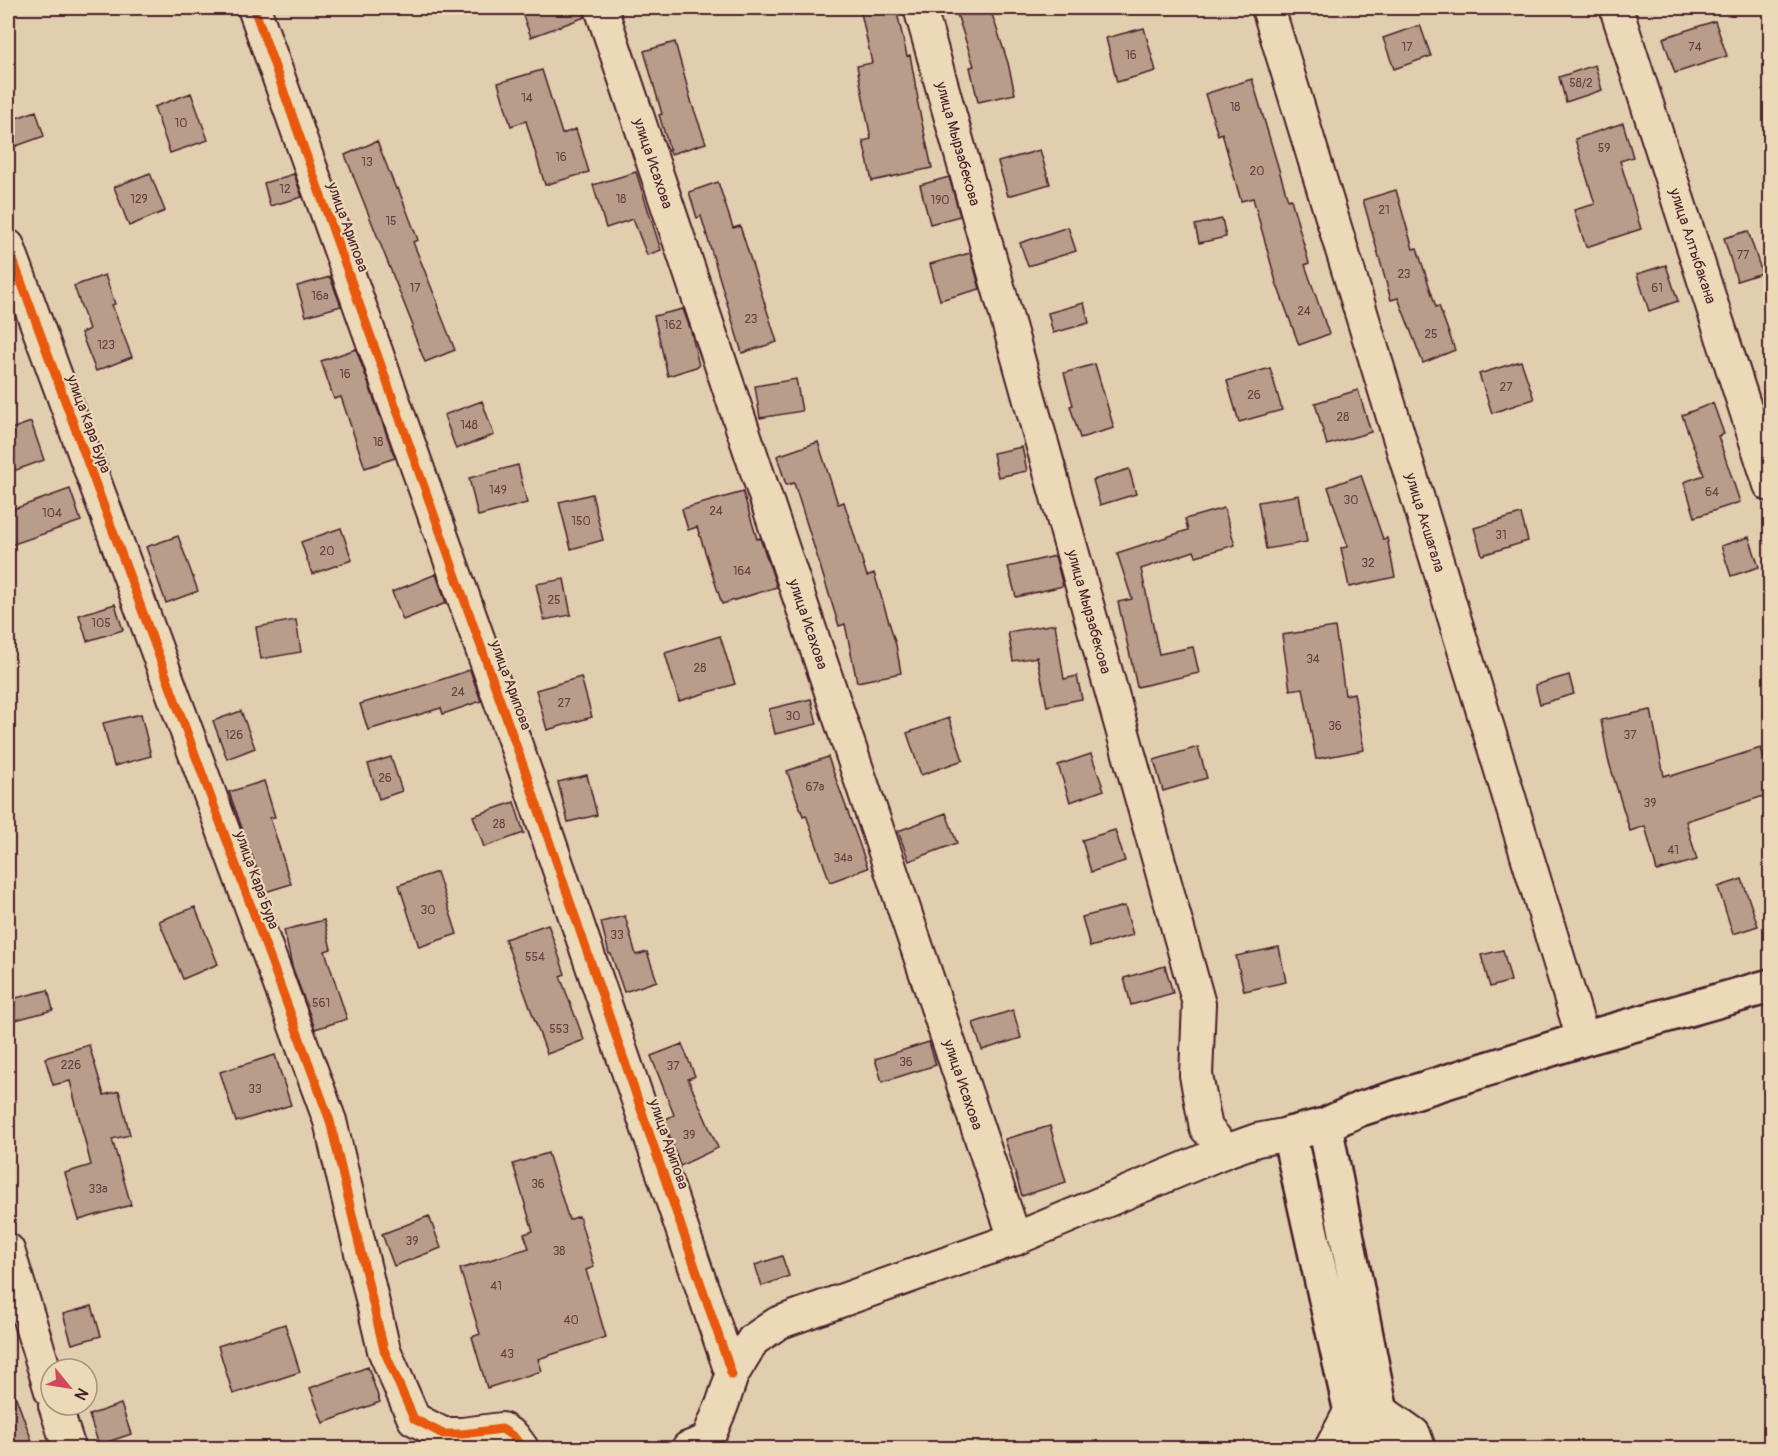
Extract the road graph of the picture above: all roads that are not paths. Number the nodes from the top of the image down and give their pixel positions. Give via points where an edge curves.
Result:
1 (254, 8) edge
2 (601, 8) edge
3 (920, 8) edge
4 (1268, 8) edge
5 (1616, 8) edge
6 (8, 246) edge
7 (1770, 485) edge
8 (1770, 986) edge
9 (1583, 1040) junction
10 (1325, 1125) junction
11 (1289, 1134) junction
12 (1226, 1151) junction
13 (1015, 1239) junction
14 (8, 1250) edge
15 (41, 1357) edge
16 (732, 1375) junction
17 (1366, 1410) junction
18 (59, 1417) edge
19 (69, 1449) edge
20 (522, 1449) edge
21 (688, 1449) edge
22 (1331, 1449) edge
23 (1359, 1449) edge
24 (1388, 1449) edge
25 (1419, 1449) edge

1 - 16 street, улица Арипова via 528,779
2 - 13 street, улица Исахова
3 - 12 street, улица Мырзабекова via 1199,1004 1196,1076 1206,1128
4 - 9 street, улица Акшагала
5 - 7 street, улица Алтыбакана
6 - 20 street, улица Кара Бура via 330,1121 384,1350 414,1419 443,1434 502,1429
8 - 9 main road
9 - 10 main road via 1360,1109
10 - 11 main road
10 - 17 main road
11 - 12 street
11 - 17 main road
12 - 13 street
13 - 16 street via 778,1323 753,1340
14 - 15 street
16 - 21 street via 707,1441
17 - 22 street
17 - 23 main road
17 - 24 main road
17 - 25 street via 1414,1434
18 - 19 street

